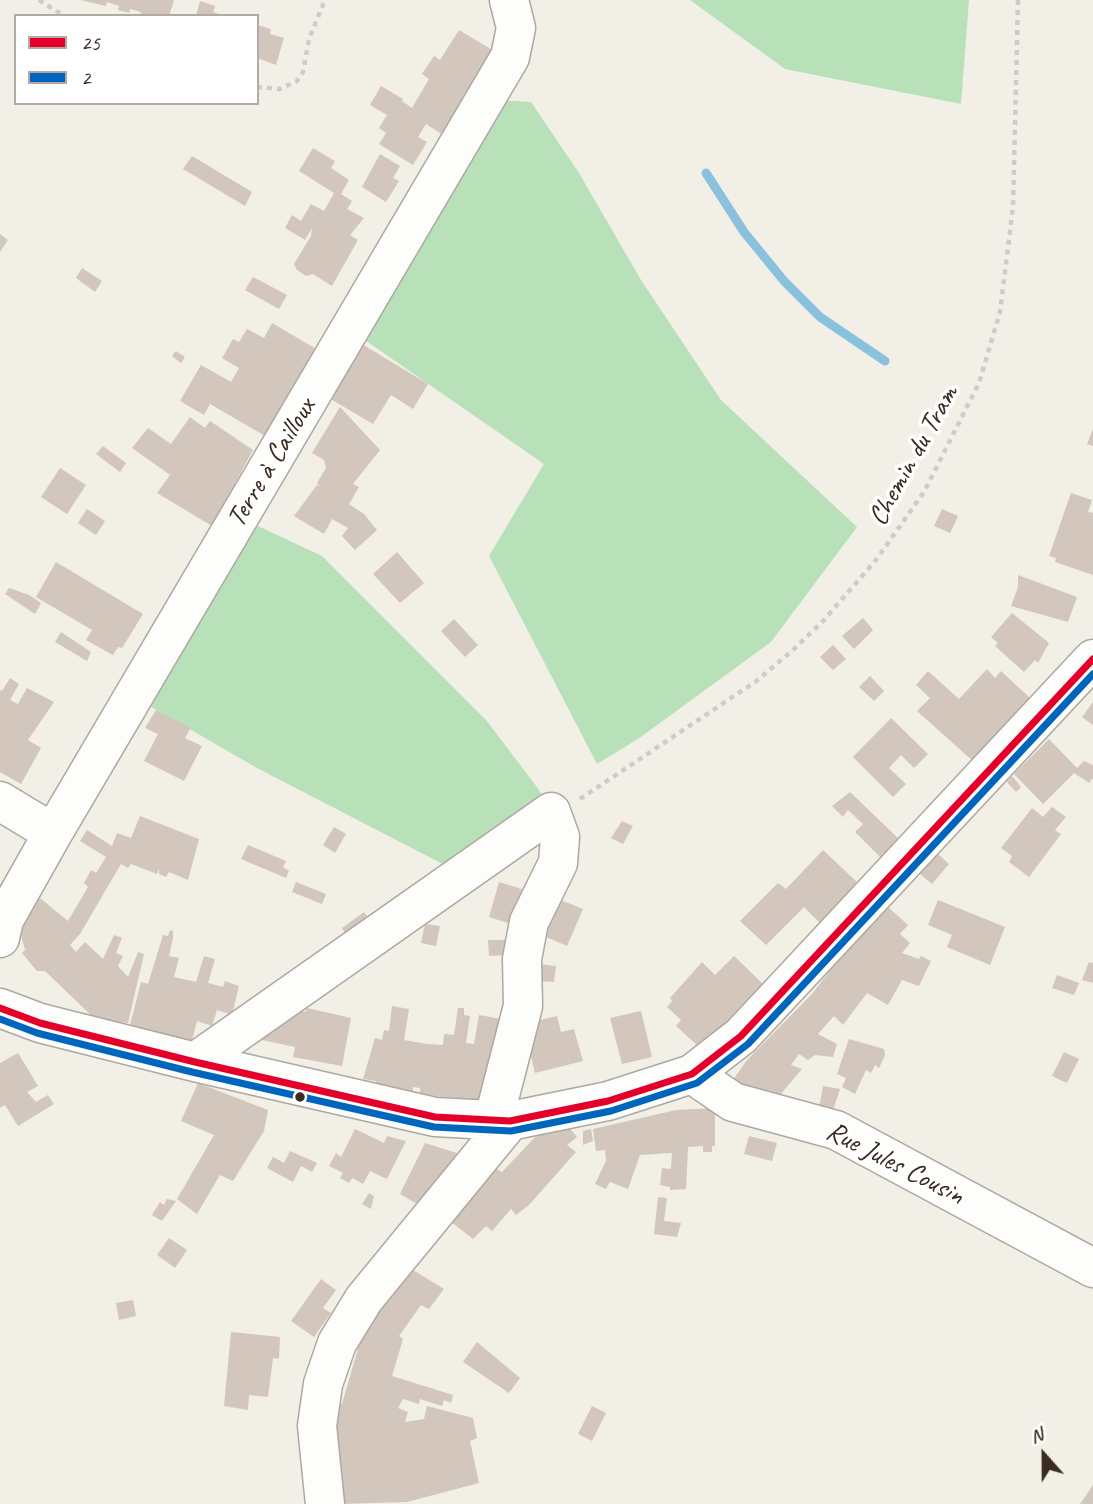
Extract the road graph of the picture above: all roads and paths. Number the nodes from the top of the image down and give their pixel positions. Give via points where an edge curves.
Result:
1 (39, 0) edge
2 (325, 0) edge
3 (509, 0) edge
4 (1018, 0) edge
5 (61, 14) edge
6 (259, 87) edge
7 (1093, 659) edge
8 (0, 801) edge
9 (553, 817) junction
10 (53, 833) junction
11 (1, 927) edge
12 (0, 1008) edge
13 (195, 1062) junction
14 (692, 1074) junction
15 (502, 1122) junction
16 (1093, 1268) edge
17 (325, 1504) edge

1 - 5 path
2 - 6 path via 297,82 280,89
3 - 10 street, Terre à Cailloux via 516,28 510,57
4 - 9 path, Chemin du Tram via 1013,207 1000,312 979,383 924,492 849,593 783,659
7 - 14 street via 741,1036
8 - 10 street
9 - 13 street via 551,812
9 - 15 street via 560,837 558,863 529,922 522,959 523,1006
10 - 11 street, Terre à Cailloux
12 - 13 street via 40,1023
13 - 15 street via 435,1117
14 - 15 street via 608,1101
14 - 16 street, Rue Jules Cousin via 733,1102 836,1130
15 - 17 street via 364,1300 337,1343 323,1384 317,1426

